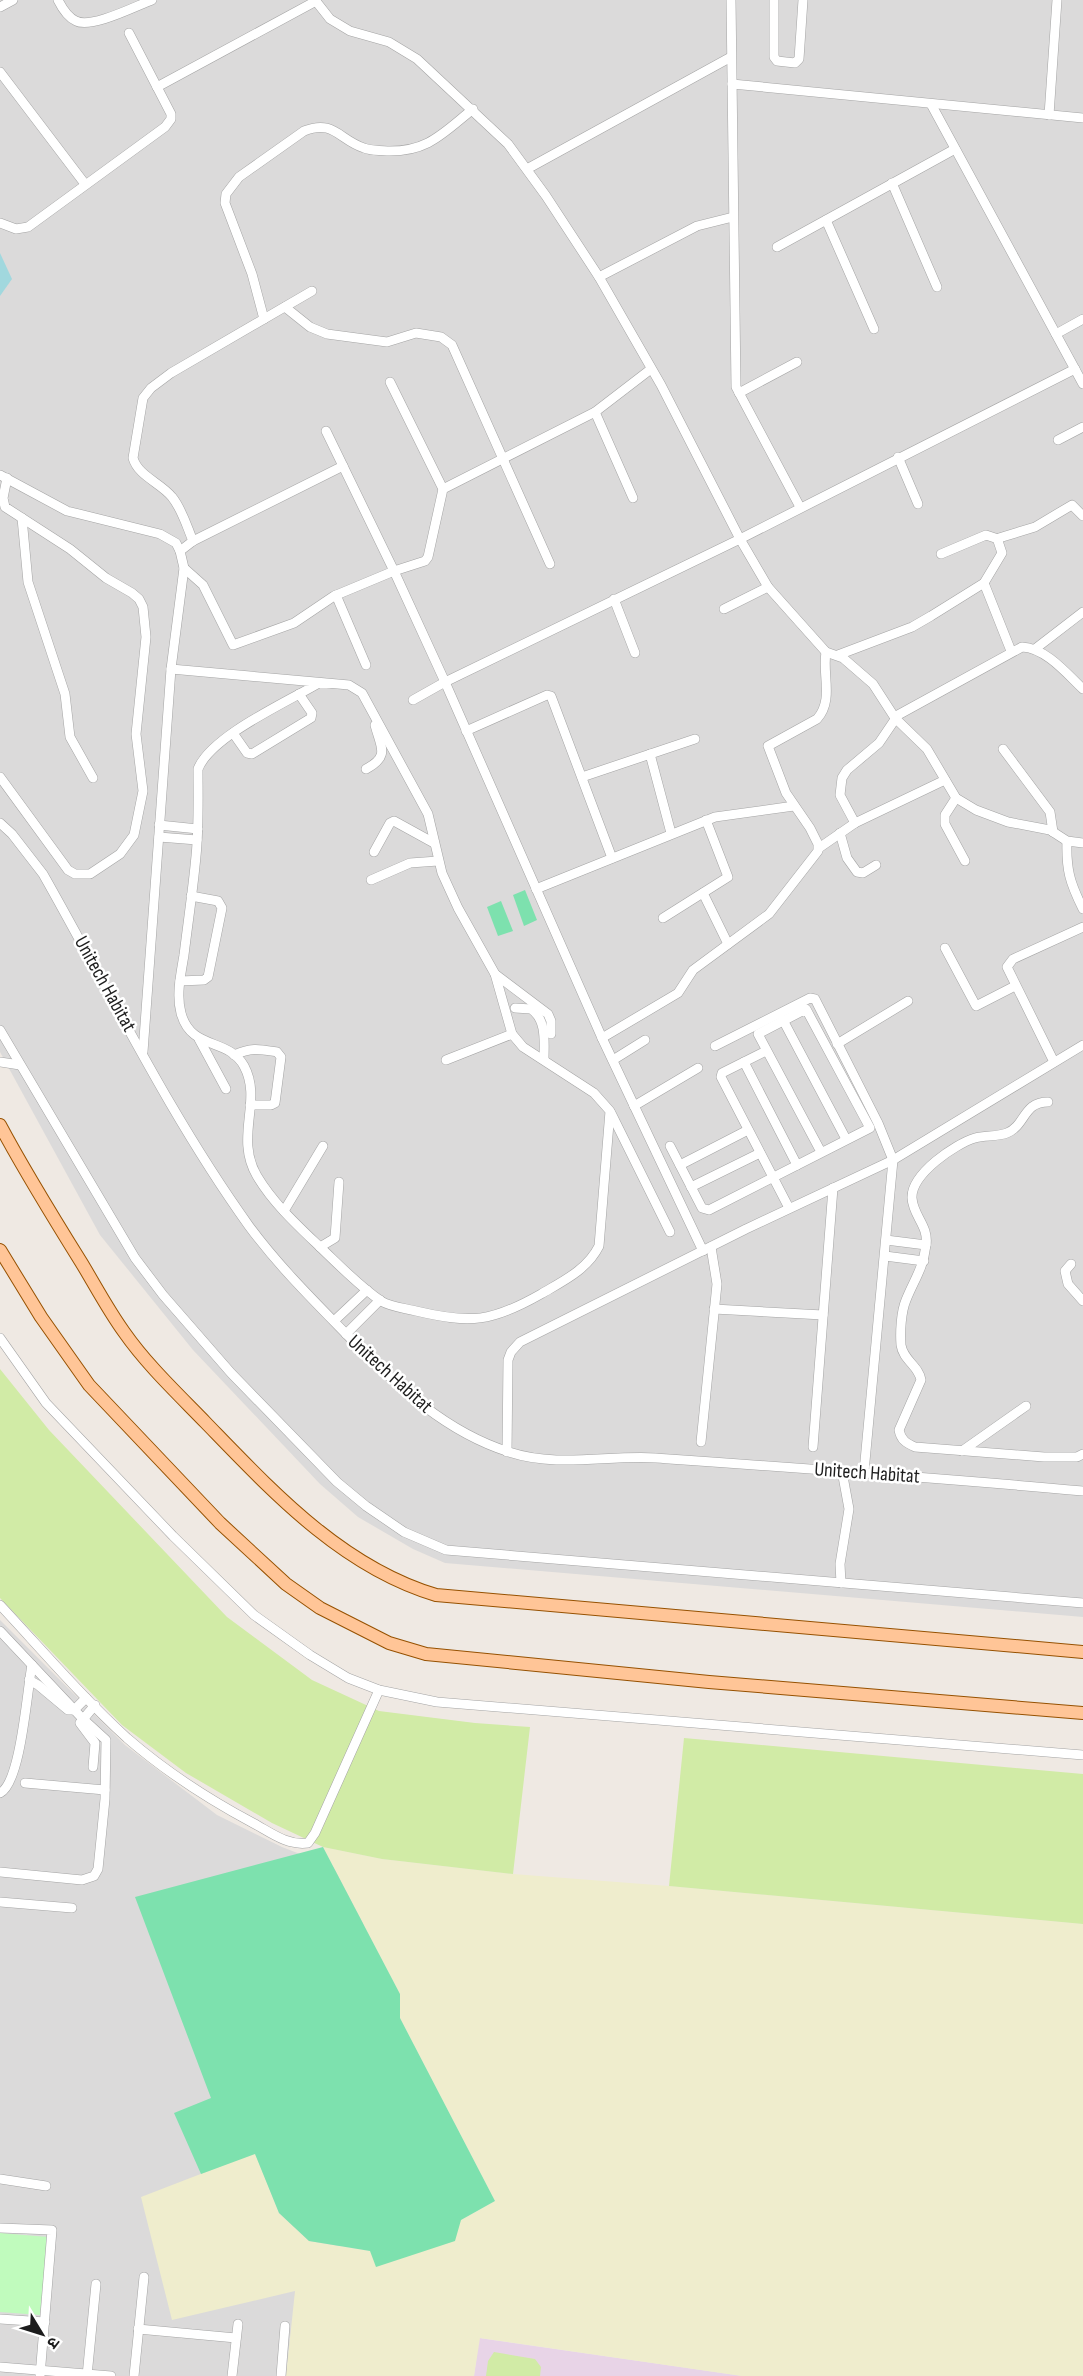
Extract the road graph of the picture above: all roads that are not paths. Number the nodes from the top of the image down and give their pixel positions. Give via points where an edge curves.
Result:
1 (13, 0) edge
2 (58, 0) edge
3 (152, 0) edge
4 (731, 0) edge
5 (774, 0) edge
6 (802, 0) edge
7 (1057, 0) edge
8 (316, 1) edge
9 (0, 7) edge
10 (129, 33) dead end
11 (731, 57) junction
12 (0, 72) edge
13 (732, 84) junction
14 (157, 87) junction
15 (931, 104) junction
16 (473, 109) junction
17 (1049, 115) junction
18 (1083, 118) edge
19 (955, 149) junction
20 (527, 169) junction
21 (892, 183) junction
22 (85, 184) junction
23 (733, 217) junction
24 (826, 220) junction
25 (0, 224) edge
26 (777, 247) dead end
27 (599, 277) junction
28 (937, 287) dead end
29 (312, 291) dead end
30 (285, 307) junction
31 (264, 319) junction
32 (1083, 319) edge
33 (874, 329) dead end
34 (1056, 334) junction
35 (797, 362) dead end
36 (651, 369) junction
37 (1075, 369) junction
38 (390, 382) dead end
39 (1083, 384) edge
40 (739, 393) junction
41 (596, 412) junction
42 (1083, 427) edge
43 (326, 431) dead end
44 (1058, 440) dead end
45 (898, 457) junction
46 (502, 459) junction
47 (343, 466) junction
48 (3, 476) edge
49 (443, 489) junction
50 (633, 498) dead end
51 (2, 502) edge
52 (918, 504) dead end
53 (800, 507) junction
54 (1081, 511) edge
55 (22, 518) junction
56 (740, 538) junction
57 (998, 539) junction
58 (193, 541) junction
59 (180, 551) junction
60 (941, 554) dead end
61 (550, 564) dead end
62 (184, 568) junction
63 (394, 571) junction
64 (984, 583) junction
65 (768, 587) junction
66 (336, 595) junction
67 (614, 599) junction
68 (724, 609) dead end
69 (1083, 612) edge
70 (1035, 649) junction
71 (1011, 651) junction
72 (826, 652) junction
73 (636, 653) dead end
74 (838, 655) junction
75 (366, 665) dead end
76 (171, 669) junction
77 (445, 682) junction
78 (319, 683) junction
79 (1083, 689) edge
80 (299, 694) junction
81 (413, 700) dead end
82 (372, 711) junction
83 (895, 718) junction
84 (466, 731) junction
85 (233, 734) junction
86 (695, 739) dead end
87 (1003, 749) dead end
88 (650, 753) junction
89 (366, 769) dead end
90 (0, 777) edge
91 (582, 777) junction
92 (93, 778) dead end
93 (945, 780) junction
94 (956, 798) junction
95 (794, 806) junction
96 (706, 820) junction
97 (0, 823) edge
98 (855, 823) junction
99 (159, 825) junction
100 (198, 829) junction
101 (1053, 832) junction
102 (671, 833) junction
103 (840, 833) junction
104 (159, 837) junction
105 (197, 840) junction
106 (1067, 841) junction
107 (434, 843) junction
108 (1083, 843) edge
109 (819, 848) junction
110 (374, 852) dead end
111 (612, 858) junction
112 (438, 861) junction
113 (965, 861) dead end
114 (876, 865) dead end
115 (371, 880) dead end
116 (536, 889) junction
117 (703, 893) junction
118 (191, 897) junction
119 (1083, 909) edge
120 (663, 918) dead end
121 (1083, 927) edge
122 (728, 944) junction
123 (945, 948) dead end
124 (495, 974) junction
125 (180, 981) junction
126 (1015, 986) junction
127 (908, 1001) dead end
128 (515, 1008) dead end
129 (783, 1020) junction
130 (0, 1030) edge
131 (512, 1034) junction
132 (551, 1034) dead end
133 (602, 1038) junction
134 (199, 1039) junction
135 (645, 1040) dead end
136 (837, 1044) junction
137 (1083, 1045) edge
138 (716, 1046) dead end
139 (766, 1051) junction
140 (143, 1052) junction
141 (234, 1055) junction
142 (544, 1059) junction
143 (446, 1060) dead end
144 (613, 1060) junction
145 (0, 1062) edge
146 (744, 1062) junction
147 (1054, 1062) junction
148 (20, 1065) junction
149 (698, 1068) dead end
150 (226, 1089) dead end
151 (1048, 1102) dead end
152 (250, 1106) junction
153 (634, 1106) junction
154 (610, 1111) junction
155 (0, 1125) edge
156 (748, 1130) junction
157 (846, 1139) junction
158 (323, 1146) dead end
159 (670, 1146) dead end
160 (821, 1152) junction
161 (760, 1153) junction
162 (893, 1160) junction
163 (680, 1165) junction
164 (796, 1165) junction
165 (772, 1177) junction
166 (339, 1182) dead end
167 (692, 1187) junction
168 (833, 1188) junction
169 (789, 1208) junction
170 (284, 1211) junction
171 (670, 1232) dead end
172 (886, 1240) junction
173 (926, 1245) junction
174 (320, 1247) junction
175 (707, 1249) junction
176 (0, 1250) edge
177 (885, 1256) junction
178 (924, 1261) junction
179 (1071, 1264) dead end
180 (367, 1290) junction
181 (380, 1300) junction
182 (1083, 1301) edge
183 (714, 1309) junction
184 (823, 1315) junction
185 (334, 1321) junction
186 (346, 1334) junction
187 (0, 1338) edge
188 (1026, 1406) dead end
189 (702, 1442) dead end
190 (813, 1447) dead end
191 (962, 1451) junction
192 (507, 1452) junction
193 (1083, 1454) edge
194 (842, 1470) junction
195 (864, 1472) junction
196 (1083, 1491) edge
197 (842, 1583) junction
198 (1083, 1603) edge
199 (0, 1605) edge
200 (0, 1631) edge
201 (1083, 1652) edge
202 (32, 1665) junction
203 (29, 1680) junction
204 (379, 1690) junction
205 (86, 1698) junction
206 (95, 1705) junction
207 (74, 1710) junction
208 (1083, 1713) edge
209 (82, 1718) junction
210 (1083, 1755) edge
211 (93, 1767) dead end
212 (25, 1783) dead end
213 (105, 1790) junction
214 (0, 1793) edge
215 (0, 1872) edge
216 (0, 1902) edge
217 (72, 1908) dead end
218 (0, 2179) edge
219 (46, 2186) dead end
220 (0, 2228) edge
221 (144, 2277) dead end
222 (96, 2284) dead end
223 (0, 2319) edge
224 (45, 2322) junction
225 (238, 2324) dead end
226 (285, 2326) dead end
227 (138, 2329) junction
228 (236, 2338) junction
229 (0, 2367) edge
230 (40, 2373) edge
231 (87, 2375) edge
232 (111, 2376) edge
233 (134, 2376) edge
234 (232, 2376) edge
235 (281, 2376) edge

1 - 9 street
2 - 3 street via 75,21 90,23
4 - 11 street
5 - 6 street via 774,57 777,61 795,63 799,59
7 - 17 street
8 - 14 street
8 - 16 street via 330,19 350,31 389,42 417,59
10 - 14 street
11 - 13 street
11 - 20 street
12 - 22 street
13 - 15 street
13 - 23 street
14 - 22 street via 171,119
15 - 17 street
15 - 19 street
16 - 20 street
16 - 31 street via 433,141 407,151 362,148 329,127 316,126 239,177 226,194 225,203
17 - 18 street
19 - 21 street
19 - 34 street
20 - 27 street
21 - 24 street
21 - 28 street
22 - 25 street via 28,227 16,229
23 - 27 street via 697,226
23 - 40 street
24 - 26 street
24 - 33 street
27 - 36 street
29 - 30 street
30 - 31 street
30 - 46 street via 310,327 327,334 387,342 416,333 447,341
31 - 58 street via 171,373 143,398 135,466 174,500
32 - 34 street
34 - 37 street
35 - 40 street
36 - 41 street
36 - 56 street
37 - 39 street
37 - 45 street
38 - 49 street
40 - 53 street
41 - 46 street
41 - 50 street
42 - 44 street
43 - 47 street
45 - 52 street
45 - 53 street
46 - 49 street
46 - 61 street
47 - 58 street
47 - 63 street
48 - 51 street
48 - 59 street via 67,511 160,534 176,543
49 - 63 street via 428,557
51 - 55 street
53 - 56 street
54 - 57 street via 1072,505 1035,527
55 - 90 street via 132,593 142,607 146,637 136,734 143,791 134,835 128,846 110,861 90,874 75,874 68,870
55 - 92 street via 28,582 65,694 70,737
56 - 65 street
56 - 67 street
57 - 60 street via 986,535
57 - 64 street via 1002,553
58 - 59 street
59 - 62 street
62 - 66 street via 203,585 233,645 294,623
62 - 76 street
63 - 66 street
63 - 77 street
64 - 71 street
64 - 74 street via 912,627
65 - 68 street
65 - 72 street
66 - 75 street
67 - 73 street
67 - 77 street
69 - 70 street
70 - 71 street via 1022,647
70 - 79 street
71 - 83 street
72 - 74 street
72 - 95 street via 827,697 820,715 768,746
74 - 83 street via 869,679
76 - 78 street
76 - 99 street
77 - 81 street
77 - 84 street
78 - 80 street
78 - 82 street via 355,688
80 - 85 street
80 - 85 street via 312,713 311,718 252,754
82 - 89 street via 382,753 379,762
82 - 107 street via 425,806
83 - 93 street via 927,749
83 - 98 street via 879,743 842,778 840,795
84 - 91 street via 551,696
84 - 116 street
85 - 100 street via 213,748 198,769
86 - 88 street
87 - 101 street via 1050,812
88 - 91 street
88 - 102 street
91 - 111 street
93 - 94 street
93 - 98 street
94 - 101 street via 1008,822
94 - 113 street via 945,815 945,824
95 - 96 street
95 - 109 street
96 - 102 street
96 - 117 street via 728,877
97 - 140 street, Unitech Habitat via 44,874
98 - 103 street
99 - 100 street
99 - 104 street
100 - 105 street
101 - 106 street
102 - 111 street
103 - 109 street
103 - 114 street via 847,858 857,872 863,873
104 - 105 street
104 - 140 street
105 - 118 street
106 - 108 street
106 - 119 street via 1069,879
107 - 110 street via 394,821
107 - 112 street
109 - 122 street via 769,914
111 - 116 street
112 - 115 street via 410,863
112 - 124 street via 458,908
116 - 133 street
117 - 120 street
117 - 122 street
118 - 125 street
118 - 125 street via 218,901 222,908 210,973 204,980
121 - 126 street via 1013,959 1007,967
122 - 133 street via 693,970 673,997
123 - 126 street via 976,1006
124 - 131 street
124 - 132 street via 548,1014
125 - 134 street via 180,1010 185,1025
126 - 147 street
127 - 136 street
128 - 142 street via 531,1009 542,1021
129 - 139 street via 758,1033
129 - 157 street
129 - 157 street via 806,1009 870,1126
130 - 148 street
131 - 142 street via 523,1047
131 - 143 street
133 - 144 street
134 - 141 street
134 - 150 street
135 - 144 street
136 - 138 street via 812,997
136 - 162 street
137 - 147 street
139 - 146 street
139 - 160 street
140 - 185 street, Unitech Habitat via 203,1159 251,1229
141 - 152 street via 249,1078
141 - 152 street via 256,1048 277,1052 281,1057 275,1103
142 - 154 street via 594,1093
144 - 153 street
145 - 148 street
146 - 156 street via 721,1077
146 - 164 street
147 - 162 street
148 - 197 street via 135,1258 163,1295 231,1373 338,1482 404,1532 446,1550
149 - 153 street
151 - 173 street via 1032,1106 1010,1132 971,1140 923,1171 912,1197 928,1235
152 - 170 street via 248,1157 260,1181
153 - 175 street
154 - 171 street
154 - 181 street via 599,1246 586,1266 507,1313 471,1320 423,1313
155 - 201 main road via 123,1332 153,1369 334,1545 408,1586 436,1595
156 - 161 street
156 - 163 street
157 - 160 street
158 - 170 street
159 - 163 street
160 - 164 street
161 - 165 street
161 - 167 street
162 - 168 street
162 - 172 street
163 - 167 street
164 - 165 street
165 - 167 street via 709,1210 702,1208
165 - 169 street
166 - 174 street via 335,1238
168 - 169 street
168 - 184 street
169 - 175 street
170 - 174 street
172 - 173 street
172 - 177 street
173 - 178 street
174 - 180 street
175 - 183 street via 717,1284
175 - 192 street via 514,1347 508,1360
176 - 208 main road via 89,1385 220,1523 286,1584 320,1608 389,1643 438,1656
177 - 178 street
177 - 195 street
178 - 191 street via 904,1306 902,1351 921,1374 921,1380 899,1430 900,1437 915,1448
179 - 182 street via 1065,1271 1065,1280
180 - 181 street
180 - 185 street
181 - 186 street
183 - 184 street
183 - 189 street
184 - 190 street
185 - 186 street, Unitech Habitat
186 - 192 street, Unitech Habitat via 394,1383 432,1413
187 - 204 street via 46,1403 254,1615 348,1678
188 - 191 street
191 - 193 street via 1044,1457
192 - 194 street, Unitech Habitat via 545,1461 647,1458
194 - 195 street, Unitech Habitat
194 - 197 street via 849,1509 840,1564
195 - 196 street, Unitech Habitat
197 - 198 street
199 - 205 street
200 - 202 street
202 - 203 street
202 - 207 street
203 - 207 street via 62,1708
203 - 214 street via 17,1762 6,1789
204 - 206 street via 320,1823 308,1843 302,1844 288,1841 242,1817 173,1774 126,1737
204 - 210 street via 437,1702
205 - 206 street
205 - 207 street
206 - 209 street
207 - 209 street
209 - 211 street via 81,1727 94,1743
209 - 213 street via 106,1740
212 - 213 street
213 - 215 street via 98,1869 94,1876 82,1880
216 - 217 street
218 - 219 street
220 - 224 street via 51,2230
221 - 227 street
222 - 231 street
223 - 224 street
224 - 230 street
225 - 228 street
226 - 235 street
227 - 228 street
227 - 233 street
228 - 234 street
229 - 230 street
230 - 231 street
231 - 232 street

